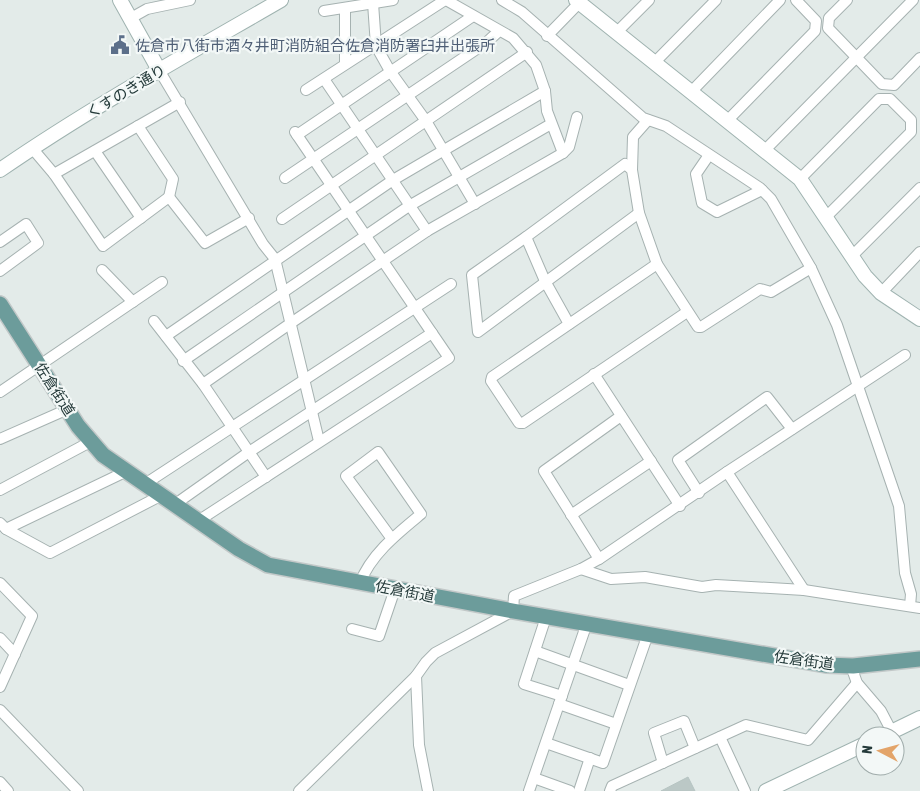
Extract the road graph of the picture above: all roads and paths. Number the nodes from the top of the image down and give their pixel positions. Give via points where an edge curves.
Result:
1 (120, 0) edge
2 (190, 0) edge
3 (281, 0) edge
4 (393, 0) edge
5 (445, 0) edge
6 (502, 0) edge
7 (649, 0) edge
8 (716, 0) edge
9 (780, 0) edge
10 (796, 0) edge
11 (847, 0) edge
12 (913, 0) edge
13 (579, 1) edge
14 (158, 3) edge
15 (373, 3) junction
16 (345, 8) junction
17 (324, 11) dead end
18 (473, 16) junction
19 (131, 18) junction
20 (499, 31) junction
21 (617, 32) junction
22 (548, 36) junction
23 (376, 46) junction
24 (527, 52) junction
25 (855, 57) junction
26 (920, 58) edge
27 (654, 62) junction
28 (345, 64) junction
29 (159, 70) junction
30 (390, 71) junction
31 (324, 79) junction
32 (306, 90) dead end
33 (545, 91) junction
34 (691, 92) junction
35 (408, 95) junction
36 (180, 102) junction
37 (341, 104) junction
38 (577, 117) dead end
39 (648, 120) junction
40 (426, 121) junction
41 (727, 121) junction
42 (551, 124) junction
43 (138, 126) junction
44 (358, 129) junction
45 (32, 148) junction
46 (444, 149) junction
47 (765, 150) junction
48 (95, 151) junction
49 (376, 153) junction
50 (563, 154) junction
51 (709, 155) junction
52 (313, 160) junction
53 (0, 170) edge
54 (632, 170) junction
55 (54, 174) junction
56 (460, 176) junction
57 (285, 178) dead end
58 (800, 179) junction
59 (393, 180) junction
60 (330, 186) junction
61 (920, 188) edge
62 (762, 190) junction
63 (169, 197) junction
64 (475, 204) junction
65 (410, 206) junction
66 (349, 211) junction
67 (639, 213) junction
68 (826, 217) junction
69 (141, 218) junction
70 (249, 218) junction
71 (282, 219) dead end
72 (427, 231) junction
73 (366, 235) junction
74 (526, 237) junction
75 (0, 242) edge
76 (920, 252) edge
77 (852, 256) junction
78 (275, 259) junction
79 (383, 261) junction
80 (657, 264) junction
81 (811, 268) junction
82 (102, 270) dead end
83 (0, 271) edge
84 (545, 281) junction
85 (162, 282) dead end
86 (451, 284) dead end
87 (283, 291) junction
88 (880, 293) junction
89 (133, 302) junction
90 (0, 304) edge
91 (414, 307) junction
92 (687, 312) junction
93 (920, 318) edge
94 (154, 322) dead end
95 (291, 322) junction
96 (569, 324) junction
97 (432, 333) junction
98 (166, 336) junction
99 (906, 355) dead end
100 (183, 361) junction
101 (40, 366) junction
102 (594, 374) junction
103 (304, 380) junction
104 (203, 384) junction
105 (857, 388) junction
106 (0, 392) edge
107 (68, 409) junction
108 (311, 412) junction
109 (622, 416) junction
110 (232, 426) junction
111 (792, 429) junction
112 (0, 439) edge
113 (319, 441) junction
114 (90, 442) junction
115 (249, 452) junction
116 (651, 461) junction
117 (127, 471) junction
118 (727, 472) junction
119 (266, 477) junction
120 (145, 484) junction
121 (0, 490) edge
122 (700, 492) junction
123 (162, 495) junction
124 (174, 505) junction
125 (680, 506) junction
126 (571, 515) junction
127 (198, 521) junction
128 (3, 526) edge
129 (392, 539) junction
130 (599, 559) junction
131 (581, 569) junction
132 (0, 582) edge
133 (360, 582) junction
134 (395, 589) junction
135 (804, 590) junction
136 (915, 607) edge
137 (513, 611) junction
138 (546, 616) junction
139 (587, 623) junction
140 (352, 629) dead end
141 (648, 634) junction
142 (0, 638) edge
143 (535, 651) junction
144 (15, 654) junction
145 (920, 659) edge
146 (572, 665) junction
147 (851, 666) junction
148 (416, 676) junction
149 (857, 684) junction
150 (630, 685) junction
151 (0, 688) edge
152 (560, 700) junction
153 (0, 710) edge
154 (920, 718) edge
155 (616, 724) junction
156 (885, 726) edge
157 (904, 726) edge
158 (720, 736) junction
159 (546, 743) junction
160 (695, 748) junction
161 (855, 749) edge
162 (590, 758) junction
163 (663, 763) junction
164 (534, 778) junction
165 (0, 782) edge
166 (72, 789) edge
167 (8, 791) edge
168 (298, 791) edge
169 (428, 791) edge
170 (529, 791) edge
171 (570, 791) edge
172 (579, 791) edge
173 (610, 791) edge
174 (745, 791) edge
175 (766, 791) edge

1 - 19 street
2 - 14 street
3 - 29 street, くすのき通り
4 - 15 street
5 - 18 street
5 - 23 street
6 - 22 street via 522,12
7 - 21 street
8 - 27 street
9 - 34 street
10 - 41 street via 816,21 816,31
11 - 25 street via 829,18 828,28
12 - 25 street
13 - 21 street
13 - 22 street
14 - 19 street
15 - 16 street
15 - 23 street
16 - 17 street
16 - 28 street
18 - 20 street
18 - 30 street
19 - 29 street
20 - 24 street via 513,38
20 - 35 street
21 - 27 street
22 - 39 street
23 - 28 street
23 - 30 street
24 - 33 street via 536,65
24 - 40 street
25 - 26 street via 882,84 894,85
25 - 47 street
27 - 34 street
28 - 31 street
29 - 36 street
29 - 45 street, くすのき通り
30 - 35 street
30 - 37 street
31 - 32 street
31 - 37 street
33 - 42 street
33 - 46 street
34 - 41 street
35 - 40 street
35 - 44 street
36 - 43 street
36 - 70 street
37 - 44 street
37 - 52 street via 296,134
38 - 50 street via 569,147
39 - 51 street via 666,126
39 - 54 street via 633,137
40 - 46 street
40 - 49 street
41 - 47 street
42 - 50 street
42 - 56 street
43 - 48 street
43 - 63 street via 172,179
44 - 49 street
44 - 52 street
45 - 53 street, くすのき通り
45 - 55 street
46 - 56 street
46 - 59 street
47 - 58 street
48 - 55 street
48 - 69 street
49 - 59 street
49 - 60 street
50 - 64 street
51 - 62 street
51 - 62 street via 696,174 702,203 717,212
52 - 57 street
52 - 60 street
54 - 67 street
54 - 74 street via 625,164
55 - 69 street via 103,246
56 - 64 street
56 - 65 street
58 - 68 street
58 - 68 street via 879,100 890,100 911,120 911,132
59 - 65 street
59 - 66 street
60 - 66 street
60 - 71 street
61 - 77 street
62 - 81 street
63 - 69 street
63 - 70 street via 205,243
64 - 72 street
65 - 72 street
65 - 73 street
66 - 73 street
66 - 78 street
67 - 80 street
67 - 84 street
68 - 77 street
70 - 78 street
72 - 79 street
73 - 79 street
73 - 87 street
74 - 84 street
74 - 84 street via 472,275 478,332
75 - 83 street via 26,224 38,242
76 - 88 street
77 - 88 street
78 - 87 street
78 - 98 street
79 - 91 street
79 - 95 street
80 - 92 street
80 - 96 street
81 - 92 street via 771,292 760,289 702,328
81 - 105 street via 838,325
82 - 89 street
84 - 96 street
85 - 89 street
86 - 91 street
87 - 95 street
87 - 100 street
88 - 93 street
89 - 101 street
90 - 101 main road, 佐倉街道
91 - 97 street
91 - 103 street
92 - 102 street
94 - 98 street
95 - 103 street
95 - 104 street
96 - 102 street via 492,377 491,381 519,423 523,423
97 - 108 street
97 - 113 street via 449,358
98 - 100 street
99 - 105 street
100 - 104 street
101 - 106 street
101 - 107 main road, 佐倉街道
102 - 109 street
103 - 108 street
103 - 110 street
104 - 110 street
105 - 111 street
105 - 136 street via 899,506 905,573
107 - 112 street
107 - 114 main road, 佐倉街道
108 - 113 street
108 - 115 street
109 - 116 street
109 - 126 street via 544,471
110 - 115 street
110 - 120 street
111 - 118 street
111 - 122 street via 767,397 678,460
113 - 119 street
114 - 117 main road, 佐倉街道
114 - 121 street
115 - 119 street
115 - 124 street
116 - 125 street
116 - 126 street
117 - 120 main road, 佐倉街道
117 - 128 street
118 - 122 street
118 - 135 street
119 - 127 street
120 - 123 main road, 佐倉街道
122 - 125 street
123 - 124 main road, 佐倉街道
123 - 128 street via 50,554
124 - 127 main road, 佐倉街道
125 - 130 street
126 - 130 street
127 - 133 main road, 佐倉街道 via 268,564
129 - 129 street via 346,476 378,452 422,514
129 - 133 street via 365,570
130 - 131 street
131 - 135 street via 611,579 645,577 702,587
131 - 137 street via 514,596
132 - 144 street via 32,616
133 - 134 main road, 佐倉街道
134 - 137 main road, 佐倉街道
134 - 140 street via 379,636
135 - 136 street
137 - 138 main road, 佐倉街道
137 - 148 street via 435,653
138 - 139 main road, 佐倉街道
138 - 143 street
139 - 141 main road, 佐倉街道
139 - 146 street
141 - 147 main road, 佐倉街道 via 826,665
141 - 150 street
142 - 144 street
143 - 146 street
143 - 152 street via 524,684
144 - 151 street
145 - 147 main road, 佐倉街道
146 - 150 street
146 - 152 street
147 - 149 street
148 - 168 street
148 - 169 street via 419,745
149 - 156 street via 882,711
149 - 158 street via 808,740 746,724
150 - 155 street
152 - 155 street
152 - 159 street
153 - 166 street
154 - 157 street
155 - 162 street via 602,763
158 - 160 street
158 - 174 street
159 - 162 street
159 - 164 street
160 - 163 street
160 - 163 street via 684,721 654,733
161 - 175 street
162 - 172 street
163 - 173 street via 612,786
164 - 170 street
164 - 171 street
165 - 167 street

